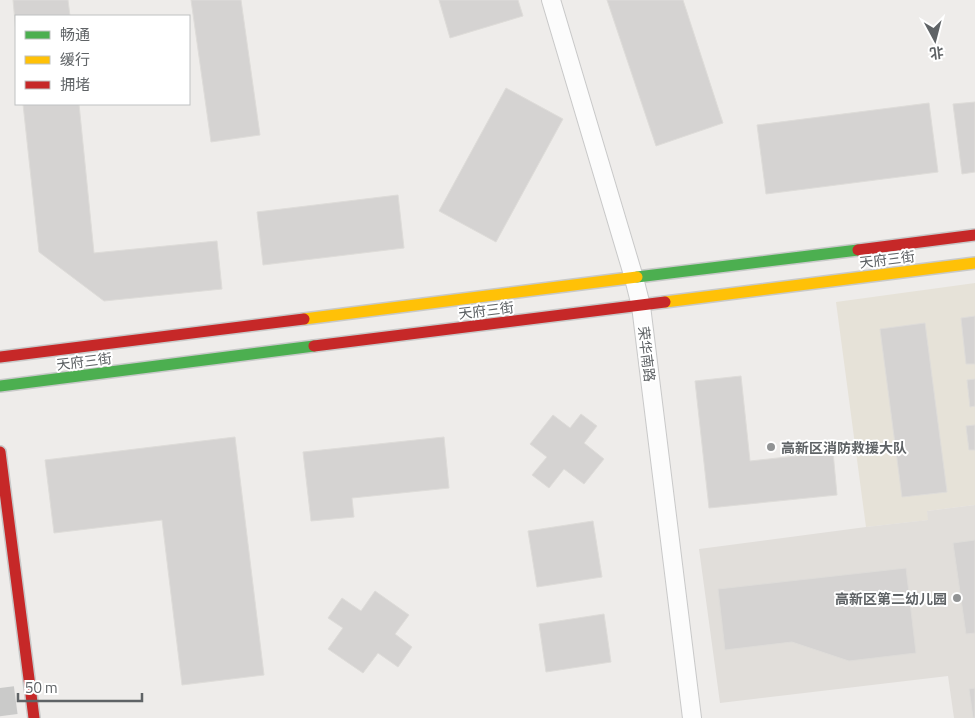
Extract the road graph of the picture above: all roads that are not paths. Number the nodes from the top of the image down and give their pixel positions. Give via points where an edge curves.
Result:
1 (551, 0) edge
2 (975, 235) edge
3 (975, 263) edge
4 (634, 278) junction
5 (641, 306) junction
6 (0, 358) edge
7 (0, 386) edge
8 (0, 452) edge
9 (34, 718) edge
10 (692, 718) edge

1 - 4 street, 荣华南路
2 - 4 street, 天府三街
3 - 5 street, 天府三街
4 - 5 street, 荣华南路
4 - 6 street, 天府三街
5 - 7 street, 天府三街
5 - 10 street, 荣华南路
8 - 9 street

